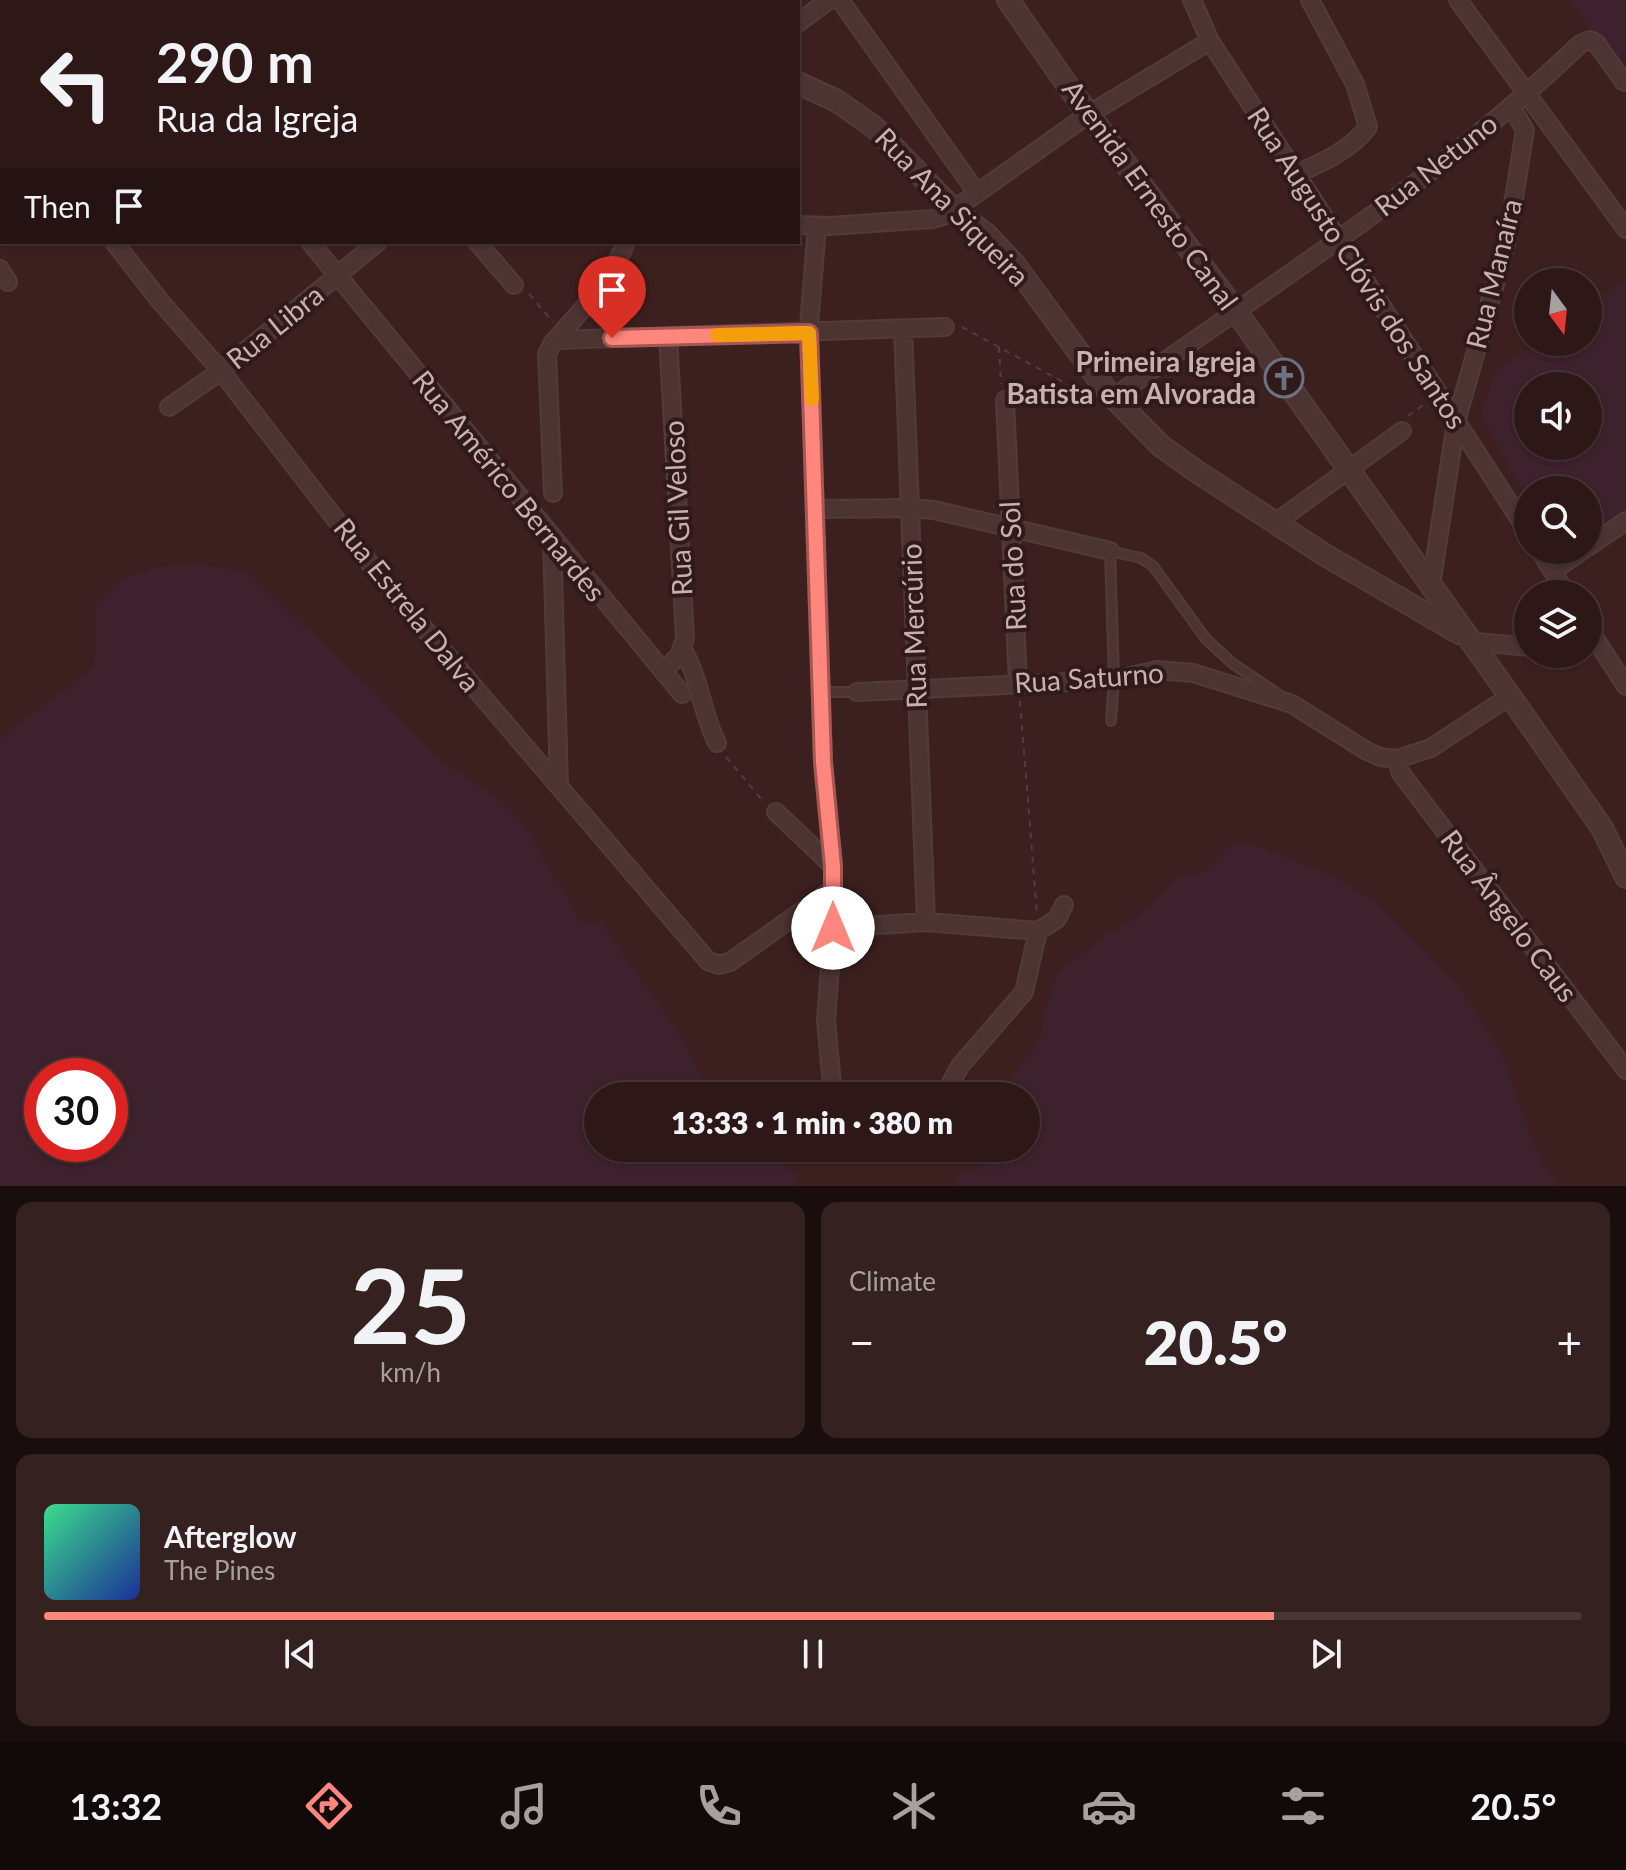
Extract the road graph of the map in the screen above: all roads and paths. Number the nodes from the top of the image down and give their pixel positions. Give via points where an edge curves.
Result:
1 (829, 0) edge
2 (840, 0) edge
3 (1008, 0) edge
4 (1192, 0) edge
5 (1310, 0) edge
6 (1458, 0) edge
7 (800, 22) edge
8 (1210, 41) junction
9 (1624, 82) edge
10 (800, 84) edge
11 (1526, 96) junction
12 (1511, 106) junction
13 (1089, 114) junction
14 (1298, 173) junction
15 (977, 193) junction
16 (954, 210) junction
17 (800, 225) edge
18 (817, 226) junction
19 (1626, 229) edge
20 (1340, 239) junction
21 (116, 244) edge
22 (312, 244) edge
23 (376, 244) edge
24 (479, 244) edge
25 (625, 244) edge
26 (337, 276) junction
27 (514, 285) dead end
28 (1235, 310) junction
29 (945, 327) dead end
30 (966, 327) dead end
31 (903, 329) junction
32 (809, 333) junction
33 (668, 336) junction
34 (556, 340) junction
35 (999, 346) junction
36 (221, 371) junction
37 (1108, 391) junction
38 (1433, 398) dead end
39 (1005, 400) joint
40 (169, 407) dead end
41 (1456, 422) junction
42 (1403, 424) joint
43 (1348, 469) junction
44 (553, 493) dead end
45 (910, 508) junction
46 (816, 509) junction
47 (1514, 511) edge
48 (1626, 521) edge
49 (1275, 523) junction
50 (1011, 527) junction
51 (1602, 537) edge
52 (552, 539) junction
53 (1110, 551) junction
54 (1548, 564) edge
55 (1563, 564) edge
56 (1553, 571) junction
57 (1558, 580) edge
58 (1416, 590) junction
59 (1469, 641) junction
60 (1514, 646) edge
61 (683, 650) junction
62 (1602, 660) edge
63 (663, 671) junction
64 (1114, 680) junction
65 (1018, 683) junction
66 (1626, 686) edge
67 (916, 689) junction
68 (822, 692) junction
69 (857, 692) joint
70 (682, 694) dead end
71 (1510, 696) junction
72 (1292, 704) junction
73 (1111, 721) dead end
74 (717, 743) joint
75 (1397, 759) junction
76 (559, 785) junction
77 (776, 812) joint
78 (833, 866) junction
79 (1626, 877) edge
80 (833, 889) junction
81 (1064, 905) dead end
82 (926, 922) junction
83 (833, 928) junction
84 (1038, 931) junction
85 (1626, 1070) edge
86 (832, 1082) edge
87 (951, 1082) edge

1 - 7 street
2 - 15 street
3 - 13 street, Avenida Ernesto Canal
4 - 8 street, Rua Augusto Clóvis dos Santos
5 - 14 street via 1355,84 1368,127 1325,162
6 - 11 street
8 - 13 street
8 - 14 street, Rua Augusto Clóvis dos Santos
9 - 11 street, Rua Netuno via 1590,40
10 - 16 street, Rua Ana Siqueira via 874,127
11 - 12 street, Rua Netuno
11 - 19 street
12 - 20 street, Rua Netuno
12 - 41 street, Rua Manaíra via 1525,130 1507,241
13 - 15 street
13 - 28 street, Avenida Ernesto Canal
14 - 20 street, Rua Augusto Clóvis dos Santos
15 - 16 street
16 - 18 street via 933,219
16 - 37 street, Rua Ana Siqueira via 1015,265
17 - 18 street
18 - 32 street
20 - 28 street, Rua Netuno
20 - 41 street, Rua Augusto Clóvis dos Santos
21 - 36 street, Rua Estrela Dalva
22 - 26 street, Rua Américo Bernardes
23 - 26 street, Rua Libra
24 - 27 street
25 - 34 street via 604,284
26 - 36 street, Rua Libra
26 - 52 street, Rua Américo Bernardes
28 - 37 street, Rua Netuno
28 - 43 street, Avenida Ernesto Canal
29 - 31 street
30 - 35 path
31 - 32 street
31 - 45 street, Rua Mercúrio
32 - 33 street
32 - 46 street
33 - 34 street
33 - 61 street, Rua Gil Veloso
34 - 44 street via 546,359
35 - 37 path via 1075,393
35 - 39 path
36 - 40 street, Rua Libra
36 - 76 street, Rua Estrela Dalva via 381,578
37 - 49 street, Rua Ana Siqueira via 1167,450
38 - 42 path
39 - 50 street, Rua do Sol
41 - 47 street, Rua Augusto Clóvis dos Santos
41 - 58 street, Rua Manaíra
42 - 43 street
43 - 49 street
43 - 58 street, Avenida Ernesto Canal via 1403,546
45 - 46 street
45 - 50 street
45 - 67 street, Rua Mercúrio
46 - 68 street
48 - 51 street
49 - 58 street, Rua Ana Siqueira via 1385,590
50 - 53 street
50 - 65 street, Rua do Sol
52 - 63 street, Rua Américo Bernardes
52 - 76 street
53 - 64 lane
53 - 72 lane via 1153,566 1206,639
54 - 56 street
55 - 56 street
56 - 57 street
58 - 59 street, Avenida Ernesto Canal
59 - 60 street
59 - 71 street, Avenida Ernesto Canal
61 - 63 street
61 - 74 street
62 - 66 street
63 - 70 street, Rua Américo Bernardes
64 - 65 street, Rua Saturno
64 - 72 street, Rua Saturno via 1157,670 1193,673
64 - 73 lane
65 - 67 street, Rua Saturno
65 - 84 path
67 - 69 street, Rua Saturno
67 - 82 street, Rua Mercúrio
68 - 69 lane, Rua Saturno
68 - 78 street
71 - 75 street via 1431,748
71 - 79 street, Avenida Ernesto Canal via 1602,828
72 - 75 street, Rua Saturno via 1365,750
74 - 77 path
75 - 85 street, Rua Ângelo Caus via 1400,772
76 - 80 street, Rua Estrela Dalva via 708,961 730,962
77 - 78 street
78 - 80 street
80 - 83 street
81 - 84 street via 1057,919
82 - 83 street
82 - 84 street
83 - 86 street via 826,1020
84 - 87 street via 1024,992

